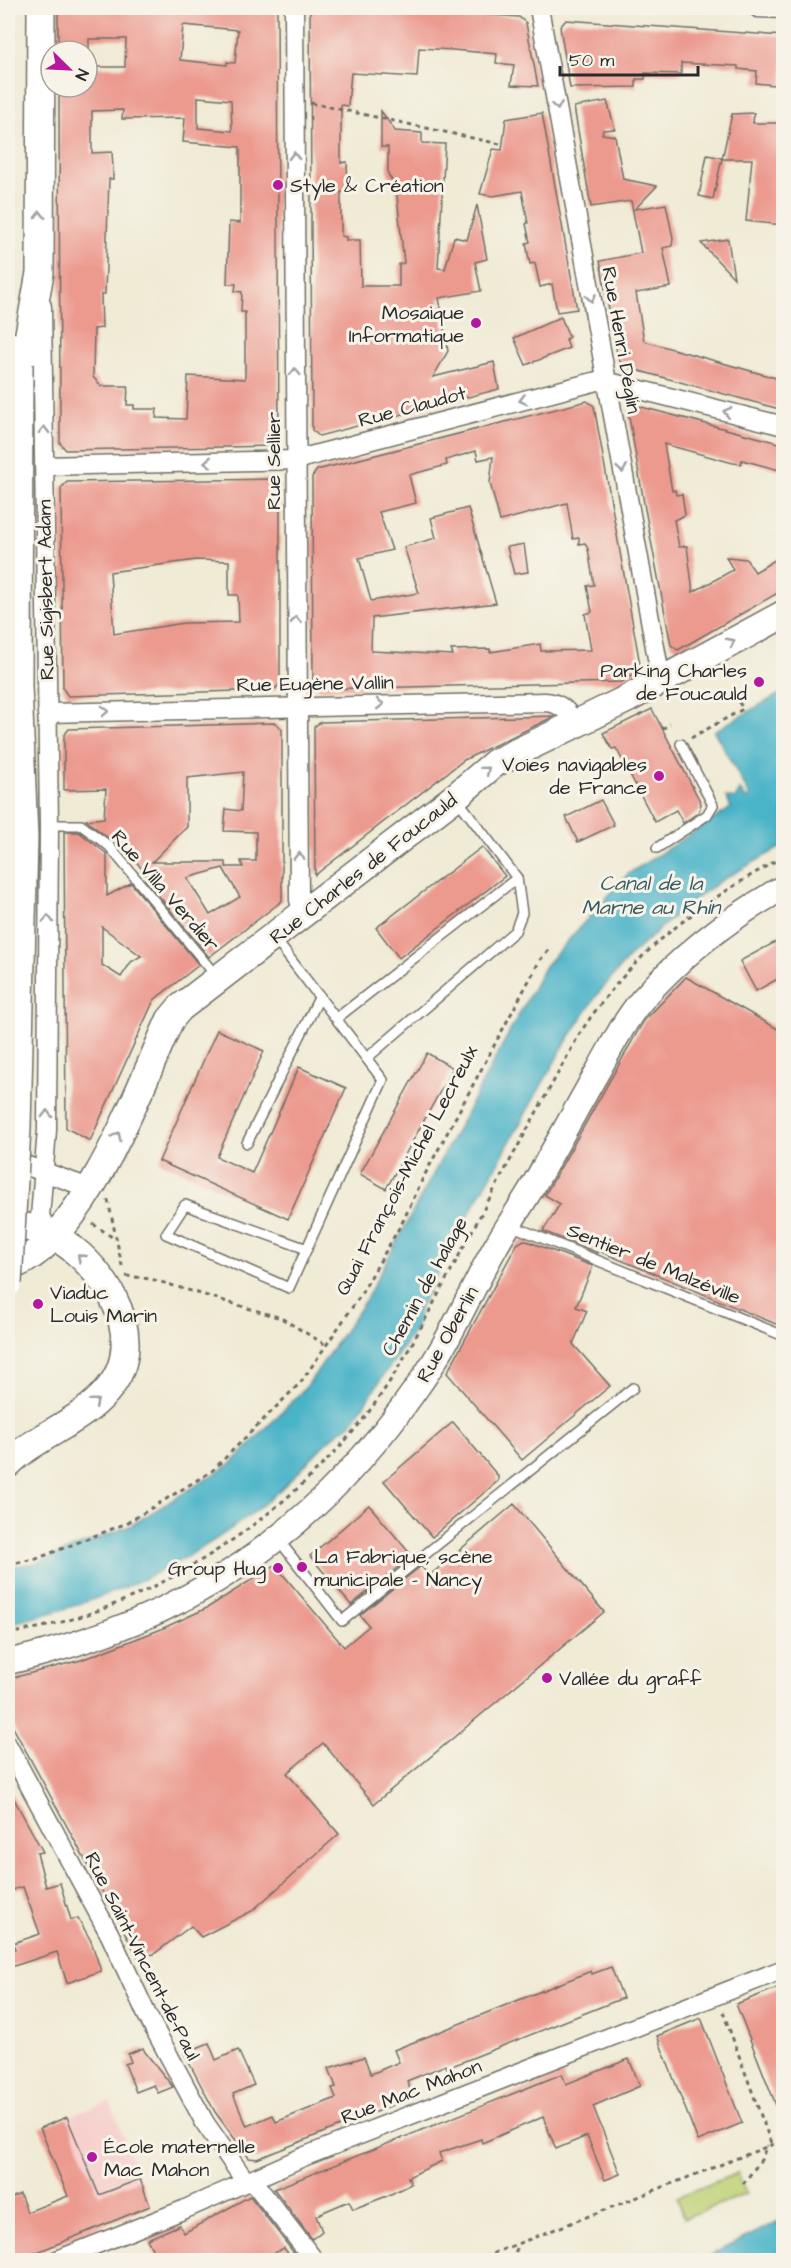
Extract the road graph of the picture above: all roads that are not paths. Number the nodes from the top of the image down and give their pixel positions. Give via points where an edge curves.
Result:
1 (41, 8) edge
2 (294, 8) edge
3 (539, 8) edge
4 (758, 8) edge
5 (783, 9) edge
6 (40, 273) junction
7 (13, 354) edge
8 (607, 381) junction
9 (783, 426) edge
10 (295, 460) junction
11 (44, 466) junction
12 (783, 614) edge
13 (661, 680) junction
14 (297, 706) junction
15 (47, 713) junction
16 (576, 723) junction
17 (681, 744) road end
18 (455, 797) junction
19 (49, 825) junction
20 (657, 848) dead end
21 (517, 878) junction
22 (783, 887) edge
23 (303, 914) junction
24 (273, 937) junction
25 (218, 979) junction
26 (320, 996) junction
27 (337, 1018) junction
28 (367, 1058) junction
29 (247, 1143) dead end
30 (8, 1160) edge
31 (43, 1172) junction
32 (89, 1188) junction
33 (510, 1225) junction
34 (8, 1227) edge
35 (54, 1238) junction
36 (307, 1249) junction
37 (8, 1267) edge
38 (8, 1283) edge
39 (783, 1336) edge
40 (633, 1388) dead end
41 (8, 1464) edge
42 (278, 1539) junction
43 (8, 1662) edge
44 (8, 1746) edge
45 (783, 1969) edge
46 (249, 2181) junction
47 (57, 2260) edge
48 (314, 2260) edge

6 -> 1 main road, Rue Sigisbert Adam
10 -> 2 street, Rue Sellier
3 -> 8 street, Rue Henri Déglin
4 - 5 street
6 - 7 main road via 25,356
11 -> 6 street, Rue Sigisbert Adam via 45,348
7 - 38 main road, bridge via 24,838 17,1128
9 -> 8 street, Rue Claudot
8 -> 10 street, Rue Claudot
8 -> 13 street, Rue Henri Déglin
10 -> 11 street, Rue Claudot
14 -> 10 street, Rue Sellier
11 - 15 street, Rue Sigisbert Adam
13 -> 12 main road, Rue Charles de Foucauld
13 - 16 main road, Rue Charles de Foucauld
15 -> 14 street, Rue Eugène Vallin
14 -> 16 street, Rue Eugène Vallin via 555,702
23 -> 14 street, Rue Sellier via 299,900
15 - 19 street, Rue Sigisbert Adam
18 -> 16 main road, Rue Charles de Foucauld via 495,763
17 - 20 lane via 713,805 707,815
18 - 21 lane
18 - 23 main road, Rue Charles de Foucauld
19 - 25 lane, Rue Villa Verdier via 81,825 109,846
31 -> 19 street, Rue Sigisbert Adam via 47,1131
21 - 27 lane
21 - 28 lane via 522,913 514,931
22 - 33 street, Rue Oberlin via 694,949 640,1002
23 - 24 main road, Rue Charles de Foucauld
24 - 25 main road, Rue Charles de Foucauld
24 - 26 lane
32 -> 25 main road, Rue Charles de Foucauld via 170,1020
26 - 27 lane
26 - 29 lane
27 - 28 lane
28 - 36 lane via 383,1080
30 - 31 street
31 - 32 street
31 - 35 street, Rue Sigisbert Adam via 40,1217
32 - 35 main road, Rue Charles de Foucauld
33 - 39 lane, Sentier de Malzéville
33 - 42 street, Rue Oberlin via 414,1393 330,1495
34 - 35 main road via 28,1226
35 - 37 main road, Rue Charles de Foucauld via 34,1257
41 -> 35 main road via 107,1391 119,1370 122,1320 107,1284 98,1272
36 - 36 lane via 289,1288 166,1234 185,1205
40 - 42 lane via 342,1621
42 - 43 street, Rue Oberlin via 226,1575 159,1611 67,1646
44 - 46 street, Rue Saint-Vincent-de-Paul via 205,2123
45 - 46 street, Rue Mac Mahon
46 - 47 street, Rue Mac Mahon
46 - 48 street, Rue Saint-Vincent-de-Paul

